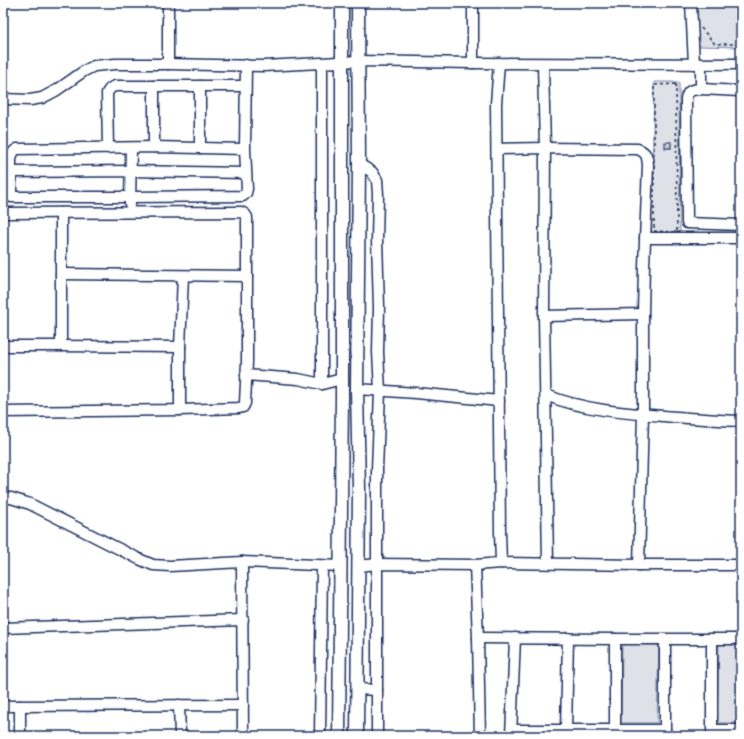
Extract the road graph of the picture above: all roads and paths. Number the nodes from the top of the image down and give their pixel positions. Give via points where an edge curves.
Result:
1 (168, 3) edge
2 (342, 3) edge
3 (358, 3) edge
4 (473, 3) edge
5 (691, 3) edge
6 (740, 3) edge
7 (700, 25) dead end
8 (358, 61) junction
9 (342, 62) junction
10 (473, 63) junction
11 (168, 64) junction
12 (322, 64) junction
13 (499, 64) junction
14 (542, 64) junction
15 (697, 64) junction
16 (741, 64) edge
17 (246, 65) junction
18 (676, 84) joint
19 (154, 86) junction
20 (200, 86) junction
21 (245, 86) junction
22 (700, 89) junction
23 (741, 92) edge
24 (3, 99) edge
25 (154, 147) junction
26 (108, 148) junction
27 (131, 148) junction
28 (200, 148) junction
29 (545, 148) junction
30 (245, 149) junction
31 (497, 149) junction
32 (359, 164) junction
33 (130, 171) junction
34 (11, 172) junction
35 (245, 173) junction
36 (130, 197) junction
37 (3, 213) edge
38 (61, 213) junction
39 (130, 213) junction
40 (741, 225) edge
41 (645, 238) junction
42 (741, 238) edge
43 (61, 274) junction
44 (183, 276) junction
45 (247, 276) junction
46 (643, 314) junction
47 (544, 316) junction
48 (3, 346) edge
49 (61, 346) junction
50 (180, 347) junction
51 (246, 375) junction
52 (342, 379) junction
53 (322, 384) junction
54 (357, 389) junction
55 (380, 391) junction
56 (546, 395) junction
57 (499, 401) junction
58 (180, 410) junction
59 (3, 412) edge
60 (643, 414) junction
61 (741, 421) edge
62 (3, 498) edge
63 (242, 562) junction
64 (501, 563) junction
65 (377, 564) junction
66 (548, 564) junction
67 (475, 565) junction
68 (640, 565) junction
69 (741, 565) edge
70 (322, 566) junction
71 (341, 566) junction
72 (358, 566) junction
73 (243, 620) junction
74 (3, 628) edge
75 (478, 638) junction
76 (515, 638) junction
77 (568, 638) junction
78 (615, 639) junction
79 (665, 639) junction
80 (712, 639) junction
81 (741, 639) edge
82 (357, 689) junction
83 (340, 690) junction
84 (377, 690) junction
85 (179, 705) junction
86 (243, 705) junction
87 (3, 706) edge
88 (20, 706) junction
89 (566, 730) junction
90 (615, 730) junction
91 (741, 730) edge
92 (512, 733) edge
93 (665, 733) edge
94 (712, 733) edge
95 (20, 736) edge
96 (180, 736) edge
97 (243, 736) edge
98 (320, 736) edge
99 (339, 736) edge
100 (356, 736) edge
101 (377, 736) edge
102 (480, 736) edge

1 - 11 street
2 - 9 main road
3 - 8 main road
4 - 10 street
5 - 15 street
6 - 7 path via 739,44 714,44
8 - 9 street
8 - 10 street
8 - 32 main road
9 - 12 street
9 - 52 main road
10 - 13 street
11 - 17 street
11 - 24 street via 94,66 42,98
12 - 17 street
12 - 53 street
13 - 14 street
13 - 31 street via 496,104
14 - 15 street
14 - 29 street
15 - 16 street
15 - 22 street
17 - 21 street
18 - 18 path via 654,85 654,231 677,232
19 - 20 street
19 - 25 street
19 - 26 street via 115,86 109,89
20 - 21 street
20 - 28 street
21 - 30 street
22 - 23 street
22 - 40 street via 691,90 687,93 686,99 687,224
25 - 27 street
25 - 28 street
26 - 27 street
26 - 34 street via 17,150 12,155
27 - 33 street
28 - 30 street
29 - 31 street
29 - 41 street via 643,151 647,155 648,165
29 - 47 street
30 - 35 street
31 - 57 street
32 - 54 main road
32 - 55 street via 372,172 377,180
33 - 34 street
33 - 35 street
33 - 36 street
34 - 36 street via 11,197
35 - 36 street via 246,193 243,196
36 - 39 street
37 - 38 street
38 - 39 street
38 - 43 street
39 - 45 street via 245,214
41 - 42 street
41 - 46 street
43 - 44 street
43 - 49 street
44 - 45 street
44 - 50 street
45 - 51 street
46 - 47 street
46 - 60 street
47 - 56 street
48 - 49 street
49 - 50 street
50 - 58 street
51 - 53 street via 298,379
51 - 58 street via 243,407
52 - 53 street
52 - 71 main road
54 - 55 street
54 - 72 main road
55 - 57 street
55 - 65 street
56 - 60 street via 576,405
56 - 66 street
57 - 64 street
58 - 59 street
60 - 61 street
60 - 68 street
62 - 63 street via 30,504 153,565
63 - 70 street
63 - 73 street
64 - 66 street
64 - 67 street
65 - 67 street
65 - 72 street
65 - 84 street
66 - 68 street
67 - 75 street
68 - 69 street
70 - 71 street
70 - 98 street
71 - 72 main road
71 - 83 main road
72 - 82 main road
73 - 74 street
73 - 86 street
75 - 76 street
75 - 102 street
76 - 77 street
76 - 92 street
77 - 78 street
77 - 89 street
78 - 79 street
78 - 90 street
79 - 80 street
79 - 93 street
80 - 81 street
80 - 94 street
82 - 83 main road
82 - 84 street
82 - 100 main road
83 - 99 main road
84 - 101 street
85 - 86 street
85 - 88 street
85 - 96 street
86 - 97 street
87 - 88 street
88 - 95 street
89 - 90 street
89 - 92 street
90 - 93 street
91 - 94 street

